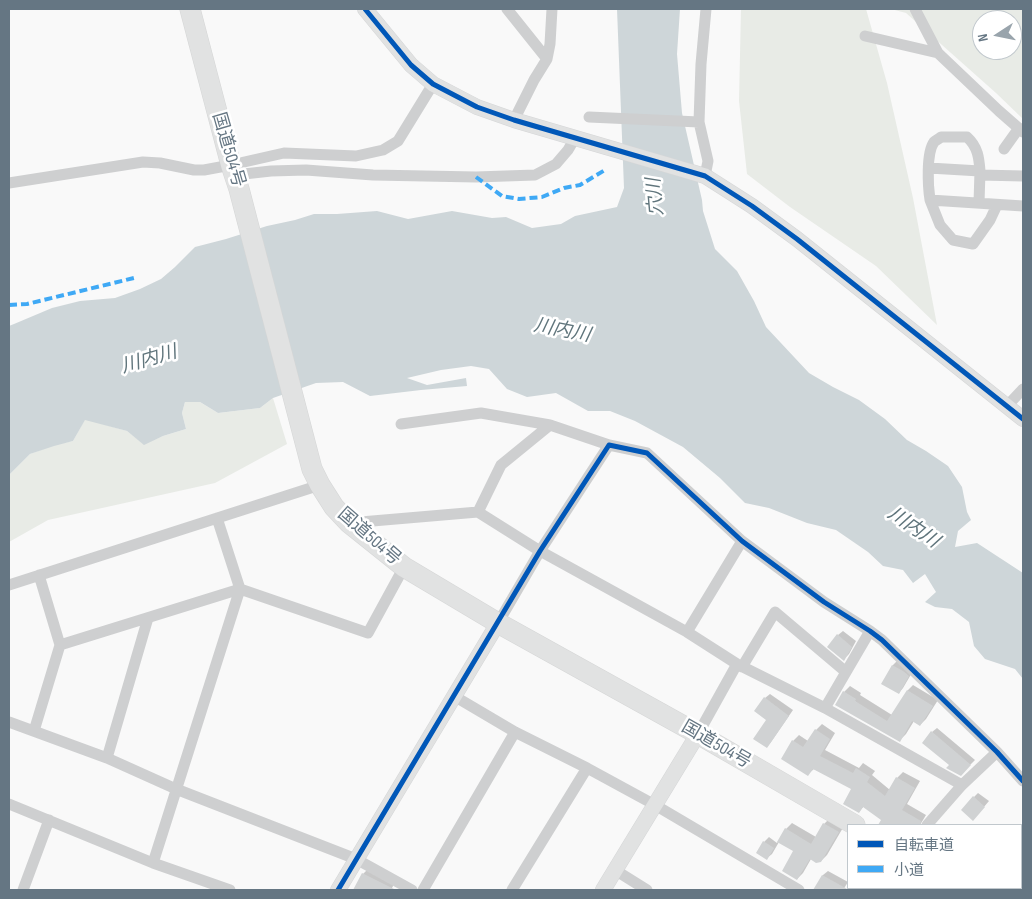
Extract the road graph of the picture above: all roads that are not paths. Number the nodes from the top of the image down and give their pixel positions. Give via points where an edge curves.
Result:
1 (190, 9) edge
2 (365, 9) edge
3 (507, 9) edge
4 (552, 9) edge
5 (706, 9) edge
6 (914, 9) edge
7 (864, 36) dead end
8 (938, 53) junction
9 (547, 59) junction
10 (433, 84) junction
11 (589, 117) dead end
12 (514, 120) junction
13 (695, 122) junction
14 (1021, 130) edge
15 (574, 138) junction
16 (1004, 149) dead end
17 (929, 168) junction
18 (980, 173) junction
19 (235, 176) junction
20 (705, 176) junction
21 (1023, 176) edge
22 (9, 183) edge
23 (930, 200) junction
24 (978, 203) junction
25 (998, 205) junction
26 (1023, 206) edge
27 (1023, 389) edge
28 (1007, 406) junction
29 (1023, 419) edge
30 (401, 424) dead end
31 (550, 425) junction
32 (609, 445) junction
33 (320, 485) junction
34 (478, 512) junction
35 (217, 518) junction
36 (350, 523) junction
37 (742, 541) junction
38 (540, 551) junction
39 (404, 567) junction
40 (39, 575) junction
41 (9, 585) edge
42 (240, 589) junction
43 (148, 618) junction
44 (498, 623) junction
45 (870, 631) junction
46 (687, 632) junction
47 (60, 645) junction
48 (739, 666) junction
49 (846, 672) junction
50 (454, 696) junction
51 (825, 708) junction
52 (9, 722) edge
53 (34, 731) junction
54 (515, 732) junction
55 (698, 734) junction
56 (997, 752) junction
57 (107, 758) junction
58 (587, 768) junction
59 (1023, 781) edge
60 (962, 786) junction
61 (176, 788) junction
62 (9, 804) edge
63 (655, 805) junction
64 (48, 820) junction
65 (853, 824) edge
66 (928, 824) edge
67 (356, 859) junction
68 (153, 863) junction
69 (615, 870) junction
70 (23, 890) edge
71 (230, 890) edge
72 (338, 890) edge
73 (412, 890) edge
74 (423, 890) edge
75 (512, 890) edge
76 (603, 890) edge
77 (647, 890) edge
78 (799, 890) edge

1 - 19 highway, 国道504号
2 - 10 street via 411,65
3 - 9 street
4 - 9 street
5 - 13 street
6 - 8 street
7 - 8 street
8 - 14 street
9 - 12 street
10 - 12 street via 477,107
10 - 19 street via 398,141 384,150 356,156 284,153
11 - 13 street
12 - 15 street
13 - 20 street via 708,161
14 - 16 street
15 - 19 street via 556,164 535,175 383,175 306,170
15 - 20 street
17 - 18 street
17 - 18 street via 930,151 941,137 967,137 978,153
17 - 23 street
18 - 21 street
18 - 24 street
19 - 22 street via 143,162
19 - 33 highway, 国道504号 via 304,440
20 - 28 street via 797,239
23 - 24 street
23 - 25 street via 940,225 953,240 973,244
24 - 25 street
25 - 26 street
27 - 28 street
28 - 29 street
30 - 31 street via 480,413
31 - 32 street
31 - 34 street via 502,465
32 - 37 street via 647,453
32 - 38 street
33 - 35 street
33 - 36 highway, 国道504号 via 334,507
34 - 36 street
34 - 38 street
35 - 40 street
35 - 42 street
36 - 39 highway, 国道504号
37 - 45 street via 824,602
37 - 46 street
38 - 44 street
38 - 46 street
39 - 42 street via 368,633
39 - 44 highway, 国道504号
40 - 41 street
40 - 47 street
42 - 43 street
42 - 61 street
43 - 47 street
43 - 57 street
44 - 50 street
44 - 55 highway, 国道504号
45 - 49 street
45 - 56 street
46 - 48 street
47 - 53 street
48 - 49 street via 775,612
48 - 51 street
48 - 55 street
49 - 51 street
50 - 54 street
50 - 67 street
51 - 60 street
52 - 53 street
53 - 57 street
54 - 58 street
54 - 74 street
55 - 63 street
55 - 65 highway, 国道504号
56 - 59 street
56 - 60 street
57 - 61 street
58 - 63 street
58 - 75 street
60 - 66 street
61 - 67 street
61 - 68 street
62 - 64 street
63 - 69 street
63 - 78 street
64 - 68 street
64 - 70 street
67 - 72 street
67 - 73 street
68 - 71 street
69 - 76 street
69 - 77 street

